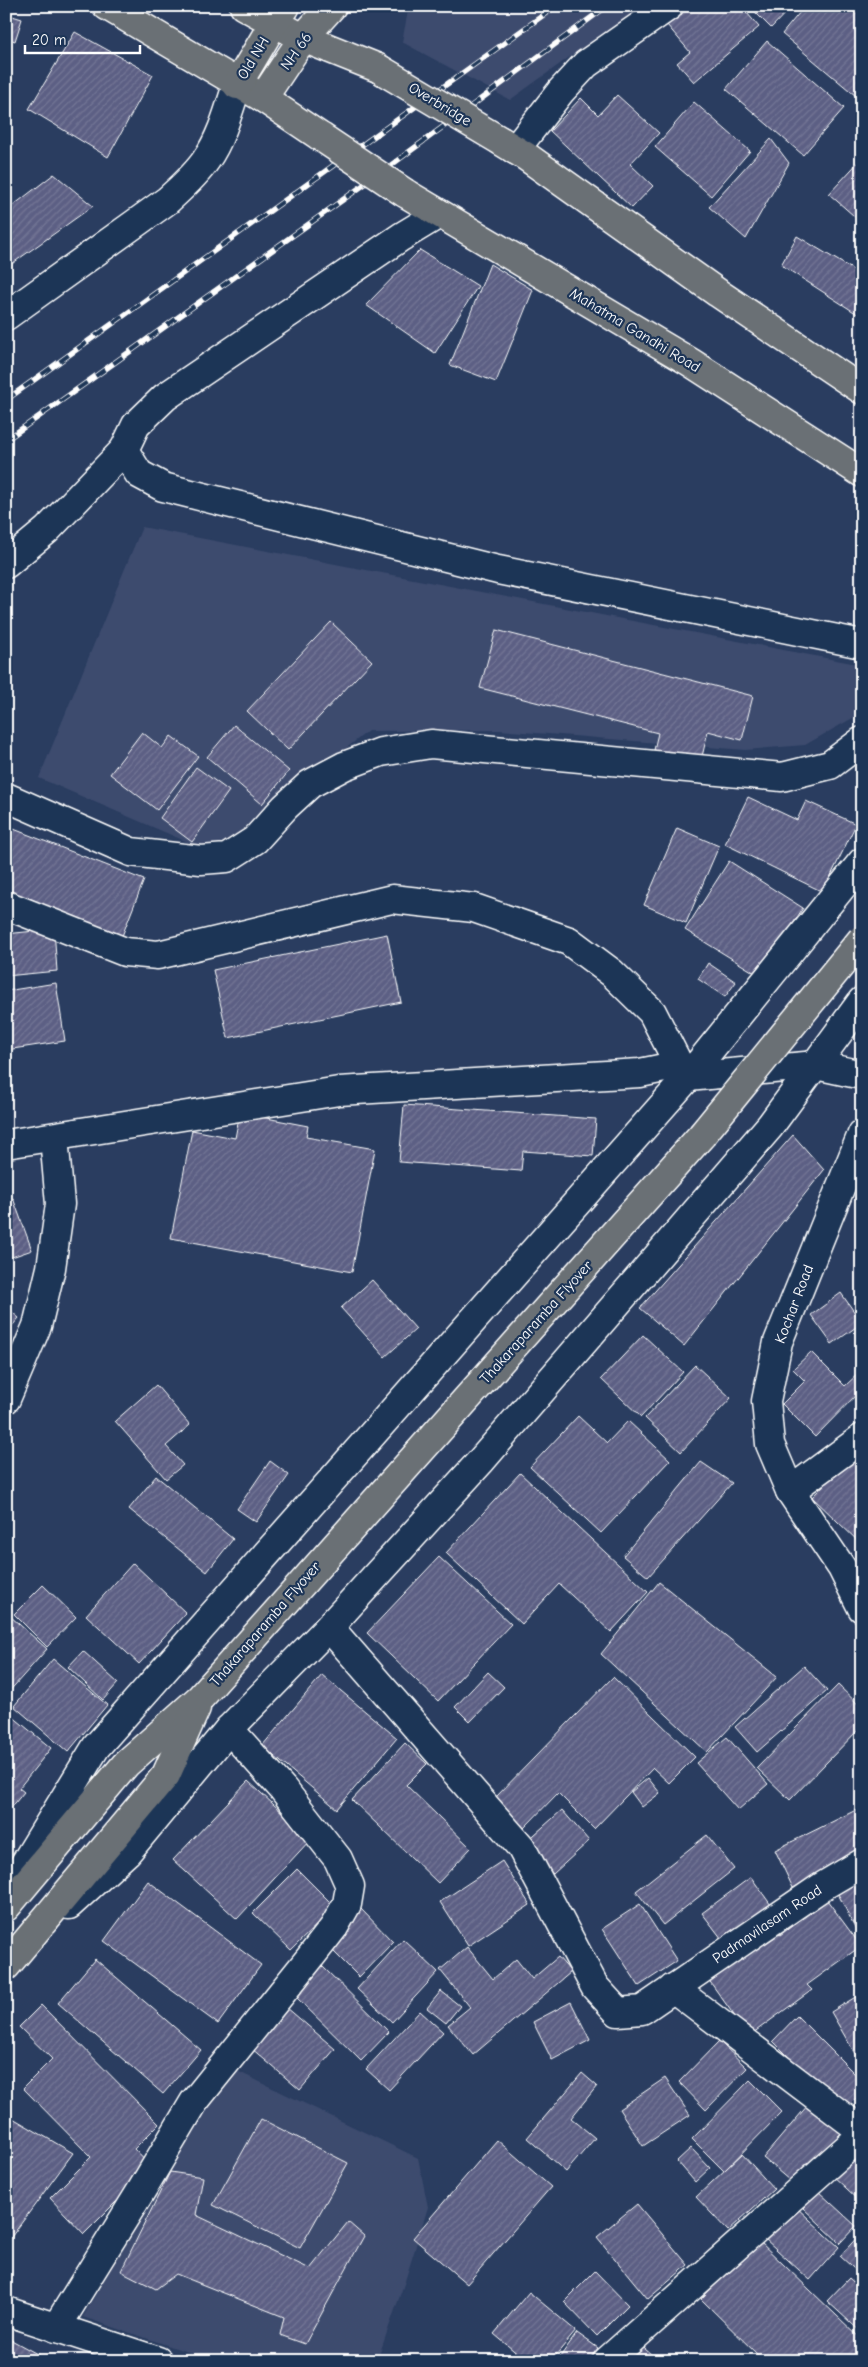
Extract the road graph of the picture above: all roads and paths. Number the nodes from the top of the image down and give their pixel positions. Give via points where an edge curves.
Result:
1 (107, 6) edge
2 (244, 6) edge
3 (332, 6) edge
4 (669, 6) edge
5 (280, 14) edge
6 (303, 38) junction
7 (237, 85) junction
8 (263, 98) junction
9 (508, 146) junction
10 (439, 214) junction
11 (6, 316) edge
12 (862, 390) edge
13 (124, 450) junction
14 (862, 473) edge
15 (6, 564) edge
16 (862, 644) edge
17 (862, 740) edge
18 (6, 797) edge
19 (862, 862) edge
20 (6, 905) edge
21 (862, 939) edge
22 (862, 1002) edge
23 (816, 1066) junction
24 (683, 1071) junction
25 (862, 1075) edge
26 (862, 1134) edge
27 (54, 1136) junction
28 (6, 1144) edge
29 (6, 1400) edge
30 (862, 1438) edge
31 (790, 1491) junction
32 (862, 1608) edge
33 (329, 1628) junction
34 (200, 1698) junction
35 (229, 1729) junction
36 (862, 1863) edge
37 (6, 1894) edge
38 (6, 1907) edge
39 (30, 1940) junction
40 (6, 1966) edge
41 (673, 1988) junction
42 (862, 2131) edge
43 (862, 2135) edge
44 (6, 2312) edge
45 (56, 2328) junction
46 (158, 2361) edge
47 (607, 2361) edge

1 - 7 main road
2 - 5 main road
3 - 6 main road, NH 66
4 - 9 street via 586,64
5 - 6 main road
5 - 7 main road, Old NH
6 - 8 main road, NH 66
6 - 9 main road, Overbridge, bridge via 378,68
7 - 8 main road
7 - 11 street via 227,117 206,160 168,200
8 - 10 main road, Mahatma Gandhi Road, bridge
9 - 12 main road
10 - 13 street via 165,397 136,425
10 - 14 main road, Mahatma Gandhi Road via 690,362
13 - 15 street via 47,530
13 - 16 street via 139,474 163,487 498,570
17 - 18 street via 830,765 782,777 431,744 381,752 310,784 255,840 227,858 201,860 131,852
19 - 24 street
20 - 24 street via 125,952 158,955 392,898 474,908 569,940 612,973 652,1012
21 - 34 main road, Thakaraparamba Flyover, bridge via 702,1135
22 - 23 street
23 - 24 street
23 - 25 street
23 - 33 street via 770,1126 480,1462
24 - 27 street via 339,1091
24 - 37 street via 96,1747
26 - 31 street, Kochar Road via 778,1342 766,1401 770,1444
27 - 28 street
27 - 29 street via 60,1204 51,1268 37,1326
30 - 31 street
31 - 32 street, Kochar Road via 842,1568
33 - 35 street
33 - 41 street, Padmavilasam Road via 521,1848 596,1987 618,2012 642,2010
34 - 38 main road via 126,1764
34 - 39 main road via 166,1775
35 - 39 street via 127,1852
35 - 45 street via 283,1789 338,1859 350,1886 347,1904 314,1953 194,2102
36 - 41 street, Padmavilasam Road
39 - 40 main road
41 - 42 street
43 - 47 street
44 - 45 street
45 - 46 street

